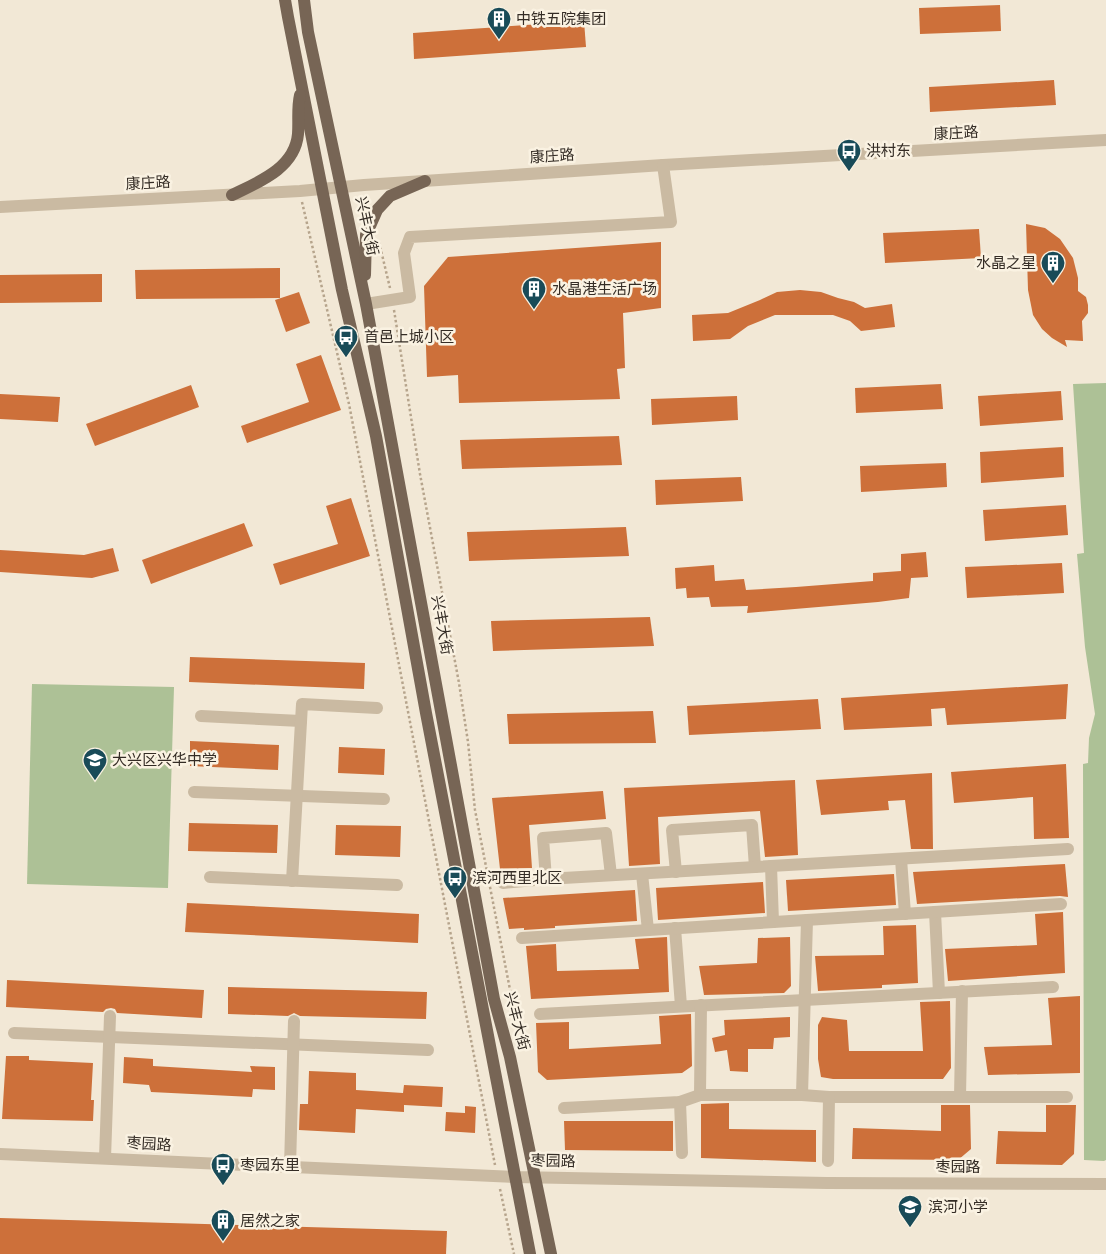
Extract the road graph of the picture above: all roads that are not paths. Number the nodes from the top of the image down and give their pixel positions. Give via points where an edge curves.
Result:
1 (285, 0) edge
2 (304, 0) edge
3 (302, 87) junction
4 (1106, 140) edge
5 (663, 165) junction
6 (425, 181) junction
7 (342, 188) junction
8 (323, 190) junction
9 (232, 195) junction
10 (0, 207) edge
11 (365, 298) junction
12 (377, 708) dead end
13 (201, 716) dead end
14 (301, 721) junction
15 (194, 792) dead end
16 (297, 796) junction
17 (384, 799) dead end
18 (1068, 849) dead end
19 (900, 859) junction
20 (771, 866) junction
21 (755, 867) junction
22 (676, 872) junction
23 (642, 874) junction
24 (611, 875) junction
25 (210, 877) dead end
26 (546, 879) junction
27 (292, 880) junction
28 (503, 883) dead end
29 (397, 886) dead end
30 (1061, 904) dead end
31 (934, 912) junction
32 (905, 914) junction
33 (807, 920) junction
34 (773, 922) junction
35 (675, 928) junction
36 (648, 930) junction
37 (522, 938) dead end
38 (1053, 987) dead end
39 (962, 992) junction
40 (939, 993) junction
41 (805, 1000) junction
42 (701, 1005) junction
43 (681, 1006) junction
44 (540, 1014) dead end
45 (110, 1016) dead end
46 (294, 1021) dead end
47 (14, 1032) dead end
48 (110, 1036) junction
49 (294, 1044) junction
50 (428, 1050) dead end
51 (802, 1094) junction
52 (700, 1095) junction
53 (830, 1097) junction
54 (960, 1097) junction
55 (1067, 1097) dead end
56 (680, 1102) junction
57 (564, 1108) dead end
58 (682, 1153) dead end
59 (0, 1154) edge
60 (105, 1158) junction
61 (828, 1161) dead end
62 (290, 1167) junction
63 (515, 1177) junction
64 (535, 1177) junction
65 (1106, 1184) edge
66 (530, 1254) edge
67 (551, 1254) edge

1 - 3 main road, 兴丰大街
2 - 7 main road, 兴丰大街
3 - 8 main road, 兴丰大街
3 - 9 main road via 298,104 298,135 292,154 276,172
4 - 5 street, 康庄路
5 - 6 street, 康庄路
5 - 11 street via 671,222 410,237 404,253 410,297 392,300
6 - 7 street, 康庄路
6 - 11 main road via 390,196 377,210 366,235
7 - 8 street, 康庄路
7 - 11 main road, 兴丰大街
8 - 9 street, 康庄路
8 - 63 main road, 兴丰大街 via 376,436
9 - 10 street, 康庄路
11 - 64 main road, 兴丰大街 via 494,999 510,1057
12 - 14 street via 302,704
13 - 14 street
14 - 16 street
15 - 16 street
16 - 17 street
16 - 27 street
18 - 19 street
19 - 20 street
19 - 32 street
20 - 21 street
20 - 34 street
21 - 22 street
21 - 22 street via 752,825 672,830
22 - 23 street
23 - 24 street
23 - 36 street
24 - 26 street
24 - 26 street via 606,833 542,838
25 - 27 street
26 - 28 street
27 - 29 street
30 - 31 street
31 - 32 street
31 - 40 street
32 - 33 street
33 - 34 street
33 - 41 street
34 - 35 street
35 - 36 street
35 - 43 street
36 - 37 street
38 - 39 street
39 - 40 street
39 - 54 street
40 - 41 street
41 - 42 street
41 - 51 street
42 - 43 street
42 - 52 street
43 - 44 street
45 - 48 street
46 - 49 street
47 - 48 street
48 - 49 street
48 - 60 street
49 - 50 street
49 - 62 street
51 - 52 street
51 - 53 street
52 - 56 street
53 - 54 street
53 - 61 street
54 - 55 street
56 - 57 street
56 - 58 street
59 - 60 street, 枣园路
60 - 62 street, 枣园路
62 - 63 street, 枣园路
63 - 64 street, 枣园路
63 - 66 main road, 兴丰大街
64 - 65 street, 枣园路
64 - 67 main road, 兴丰大街

